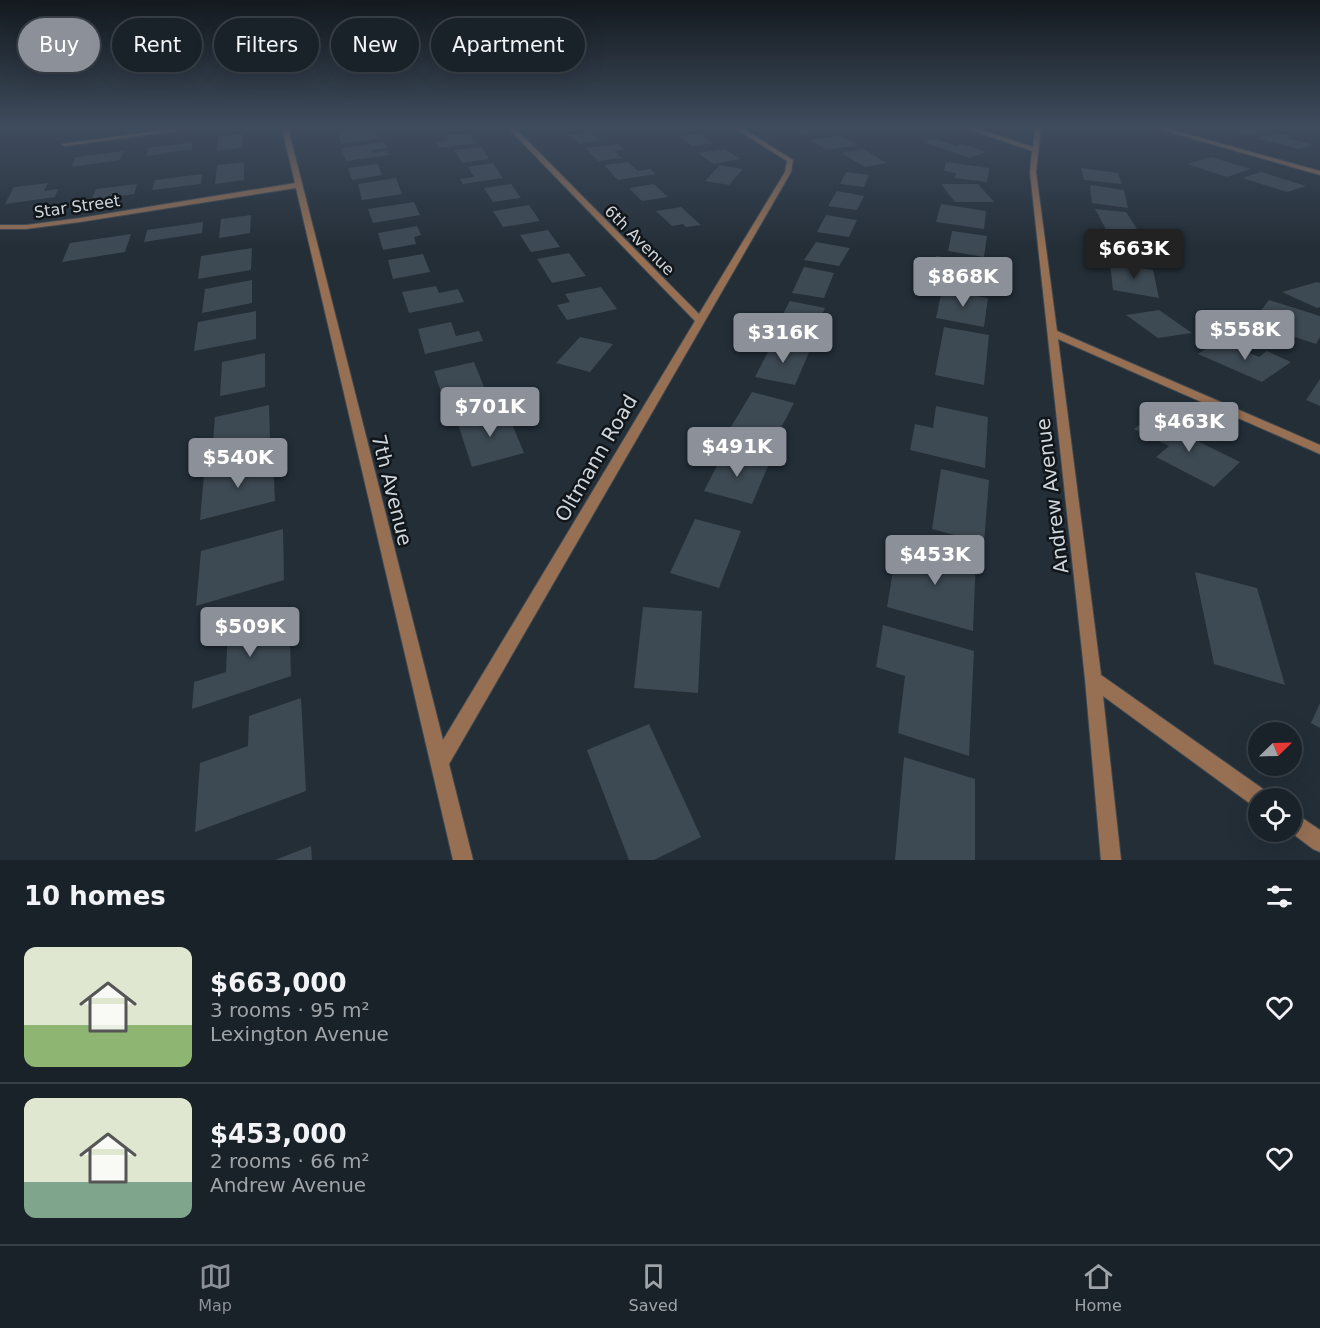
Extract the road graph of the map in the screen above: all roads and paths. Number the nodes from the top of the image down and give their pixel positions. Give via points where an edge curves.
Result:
1 (295, 168) edge
2 (551, 168) edge
3 (789, 168) edge
4 (1033, 168) edge
5 (1302, 168) edge
6 (1320, 173) edge
7 (299, 185) junction
8 (0, 226) edge
9 (700, 320) junction
10 (1052, 333) junction
11 (1320, 450) edge
12 (1093, 679) junction
13 (439, 764) junction
14 (1248, 790) edge
15 (1302, 829) edge
16 (1320, 842) edge
17 (463, 860) edge
18 (1111, 860) edge

1 - 7 street, 7th Avenue
2 - 9 street, 6th Avenue
3 - 9 street, Oltmann Road
4 - 10 street, Andrew Avenue
5 - 6 street
7 - 8 street, Star Street via 80,220
7 - 13 street, 7th Avenue
9 - 13 street, Oltmann Road
10 - 11 street
10 - 12 street, Andrew Avenue
12 - 14 street
12 - 18 street, Andrew Avenue
13 - 17 street, 7th Avenue
15 - 16 street

